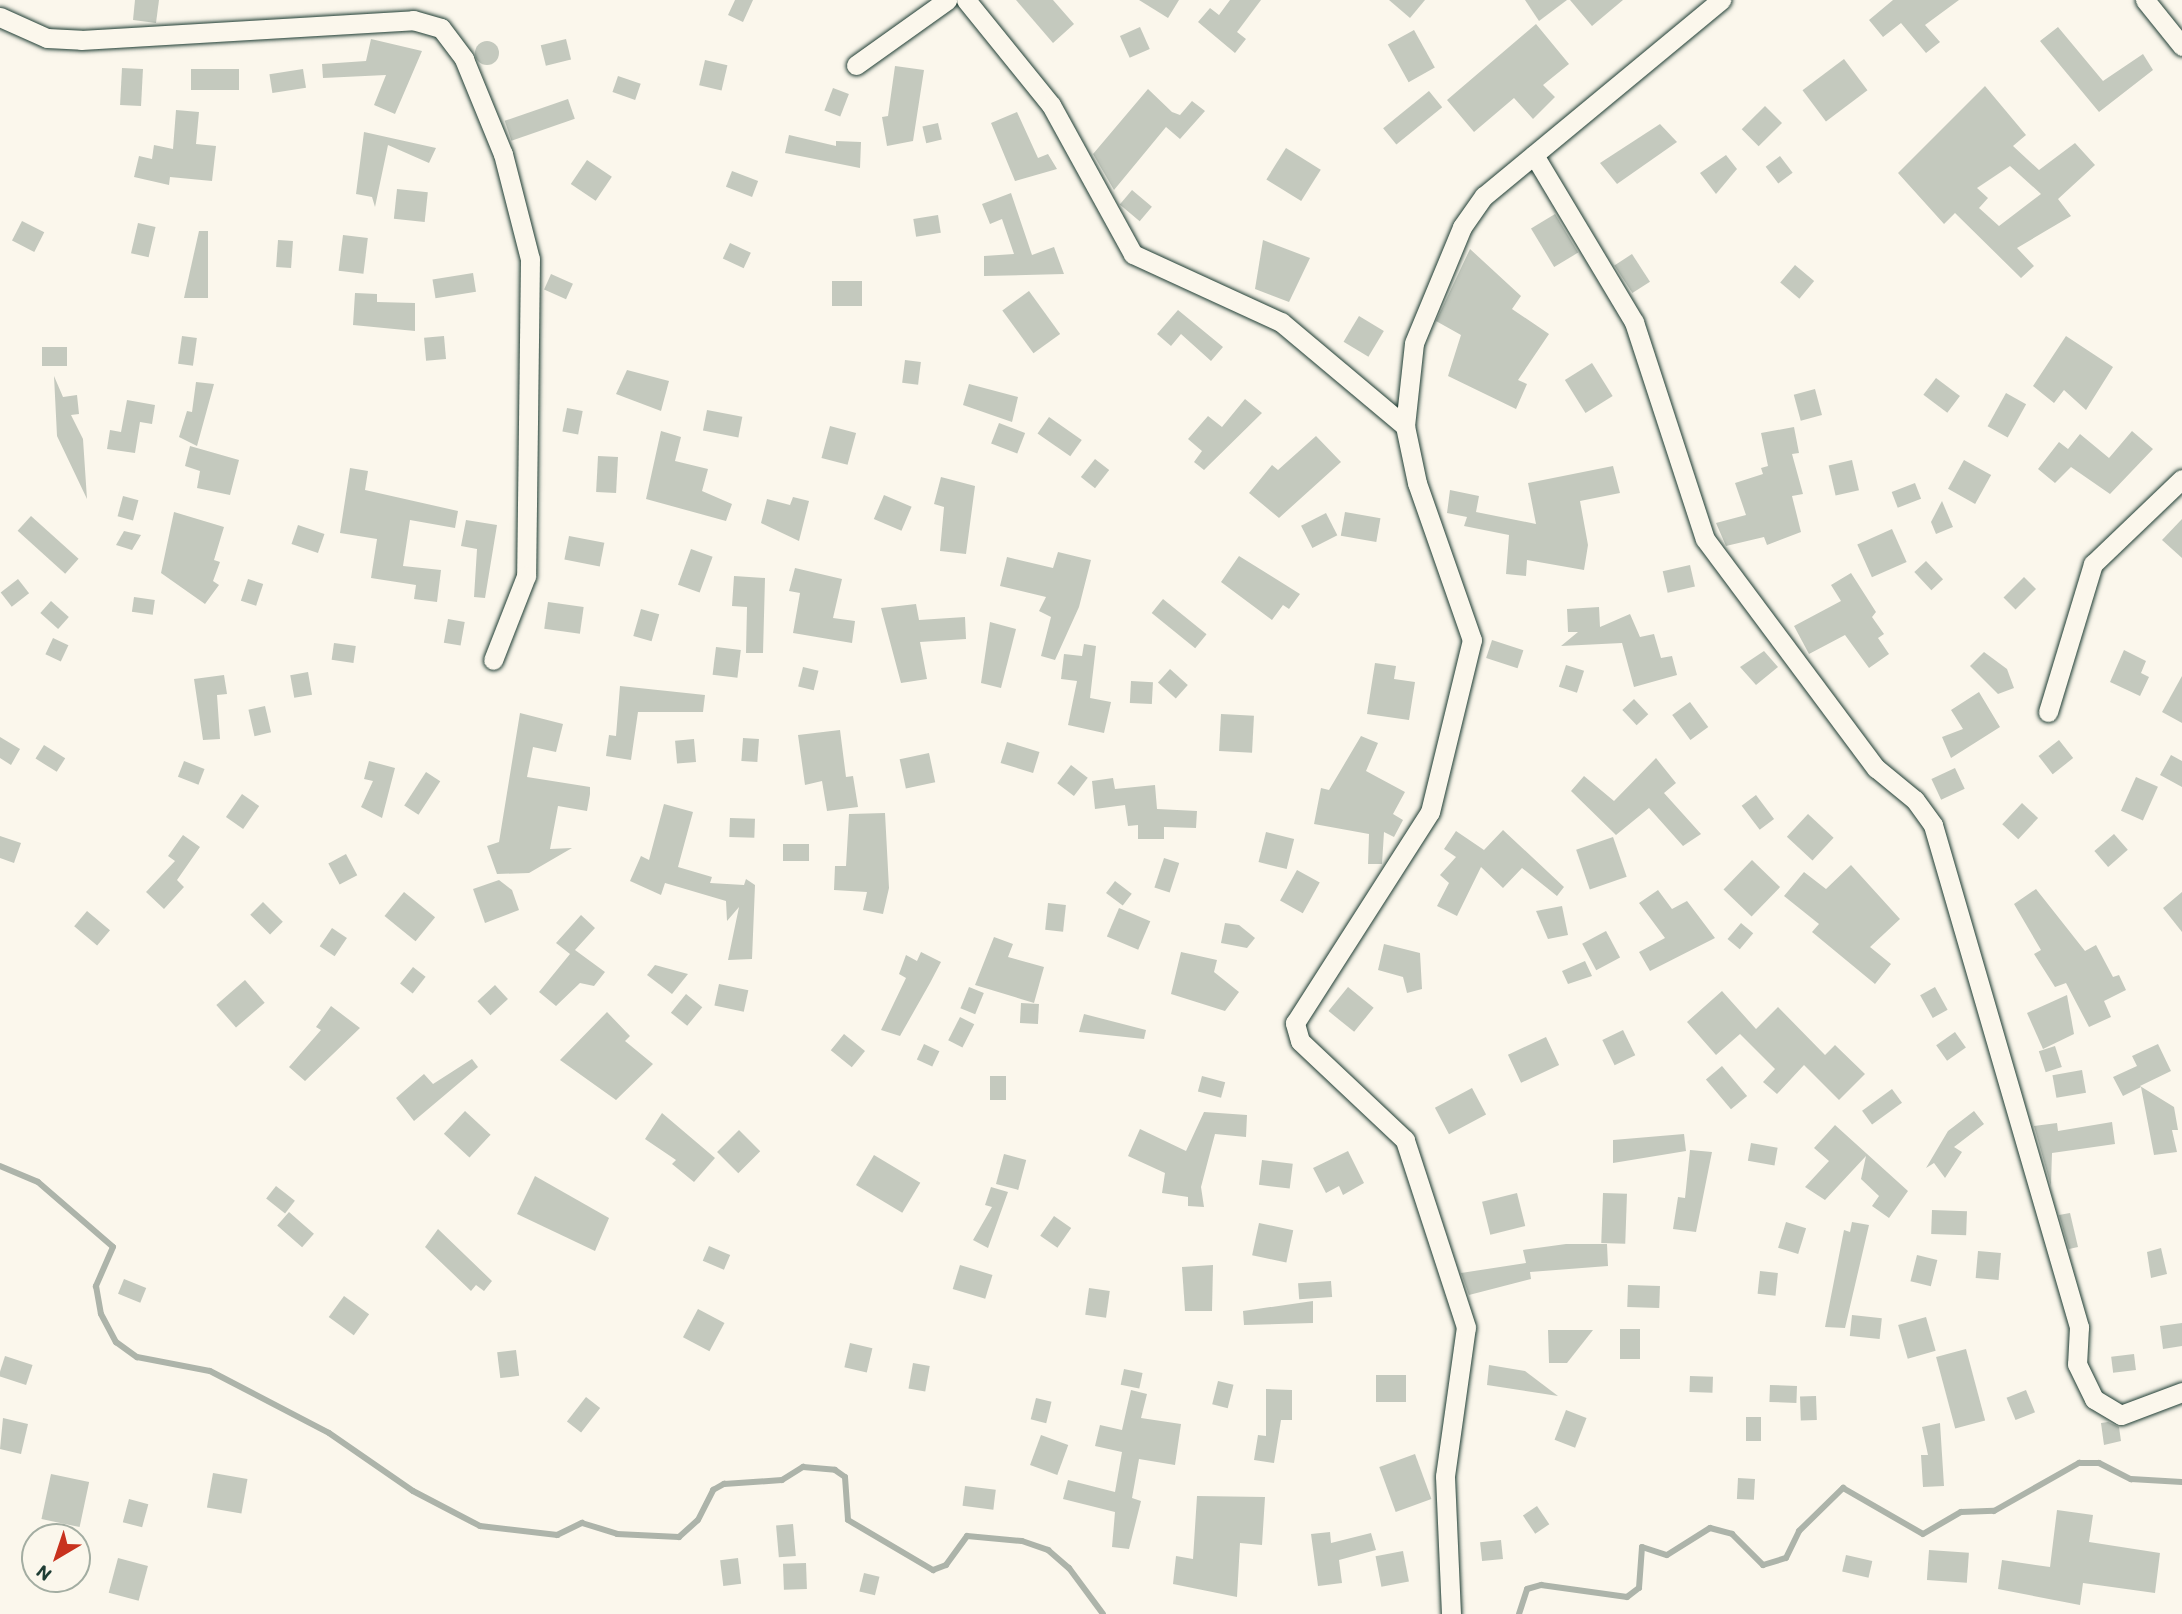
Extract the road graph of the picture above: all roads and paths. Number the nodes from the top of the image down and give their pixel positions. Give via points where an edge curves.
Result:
1 (947, 0) edge
2 (966, 0) edge
3 (1721, 0) edge
4 (2145, 0) edge
5 (0, 17) edge
6 (2182, 46) edge
7 (856, 65) dead end
8 (1534, 155) junction
9 (1405, 426) junction
10 (2182, 479) edge
11 (493, 660) dead end
12 (2048, 712) dead end
13 (2182, 1392) edge
14 (1451, 1614) edge

1 - 7 street
2 - 9 street via 1051,105 1133,254 1281,322
3 - 8 street
4 - 6 street
5 - 11 street via 47,38 81,40 413,20 441,28 464,59 503,154 530,259 526,576
8 - 9 street via 1484,196 1462,227 1414,343
8 - 13 street via 1634,322 1705,539 1876,768 1915,800 1933,825 2079,1327 2077,1364 2094,1399 2121,1415
9 - 14 street via 1417,483 1472,640 1430,812 1295,1023 1300,1041 1408,1147 1466,1327 1445,1476
10 - 12 street via 2093,564

